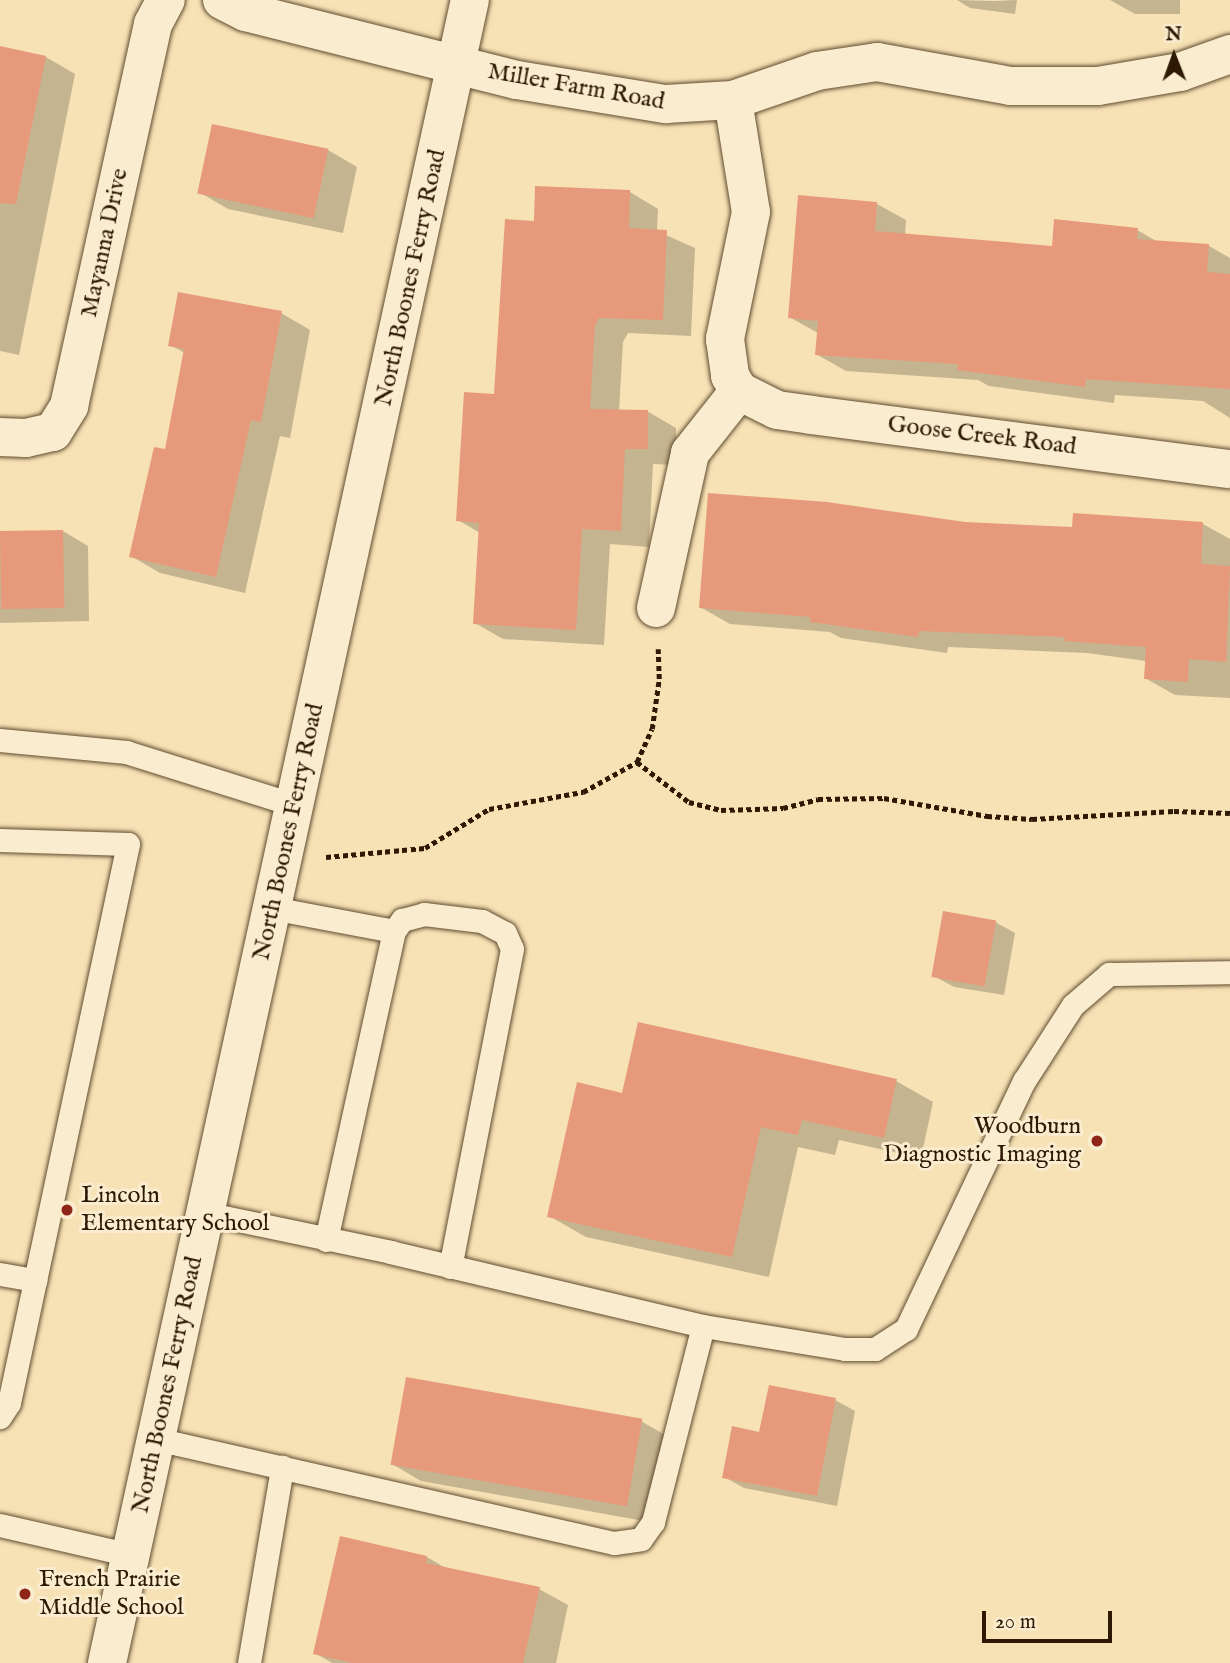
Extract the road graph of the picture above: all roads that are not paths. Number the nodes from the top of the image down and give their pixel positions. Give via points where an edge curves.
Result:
1 (166, 0) edge
2 (222, 0) edge
3 (470, 0) edge
4 (1230, 54) edge
5 (457, 65) junction
6 (733, 100) junction
7 (739, 391) junction
8 (0, 436) edge
9 (1230, 469) edge
10 (656, 608) dead end
11 (0, 740) edge
12 (295, 806) junction
13 (0, 839) edge
14 (272, 908) junction
15 (394, 932) junction
16 (1230, 972) edge
17 (205, 1213) junction
18 (326, 1240) junction
19 (450, 1267) junction
20 (0, 1274) edge
21 (35, 1280) junction
22 (702, 1326) junction
23 (0, 1417) edge
24 (156, 1439) junction
25 (282, 1467) junction
26 (0, 1525) edge
27 (131, 1555) junction
28 (107, 1663) edge
29 (249, 1663) edge

1 - 8 street, Mayanna Drive via 153,24 69,406 53,432 26,438
2 - 5 street, Miller Farm Road via 246,12
3 - 5 street, North Boones Ferry Road
4 - 6 street, Miller Farm Road via 1168,75 1098,86 1010,86 877,62 817,71
5 - 6 street, Miller Farm Road via 638,102
5 - 12 street, North Boones Ferry Road
6 - 7 street via 751,212 725,340 730,376
7 - 9 street, Goose Creek Road via 777,410
7 - 10 street via 690,453
11 - 12 lane via 126,752
12 - 14 street, North Boones Ferry Road
13 - 21 lane via 128,844
14 - 15 lane
14 - 17 street, North Boones Ferry Road
15 - 18 lane
15 - 19 lane via 402,920 444,914 482,921 505,933 512,950
16 - 22 lane via 1109,974 1073,1005 1024,1081 906,1329 875,1349 845,1349
17 - 18 lane
17 - 24 street, North Boones Ferry Road
18 - 19 lane
19 - 22 lane
20 - 21 lane
21 - 23 lane via 9,1403
22 - 25 lane via 653,1522 641,1539 614,1543
24 - 25 lane
24 - 27 street, North Boones Ferry Road
25 - 29 lane
26 - 27 lane
27 - 28 street, North Boones Ferry Road

